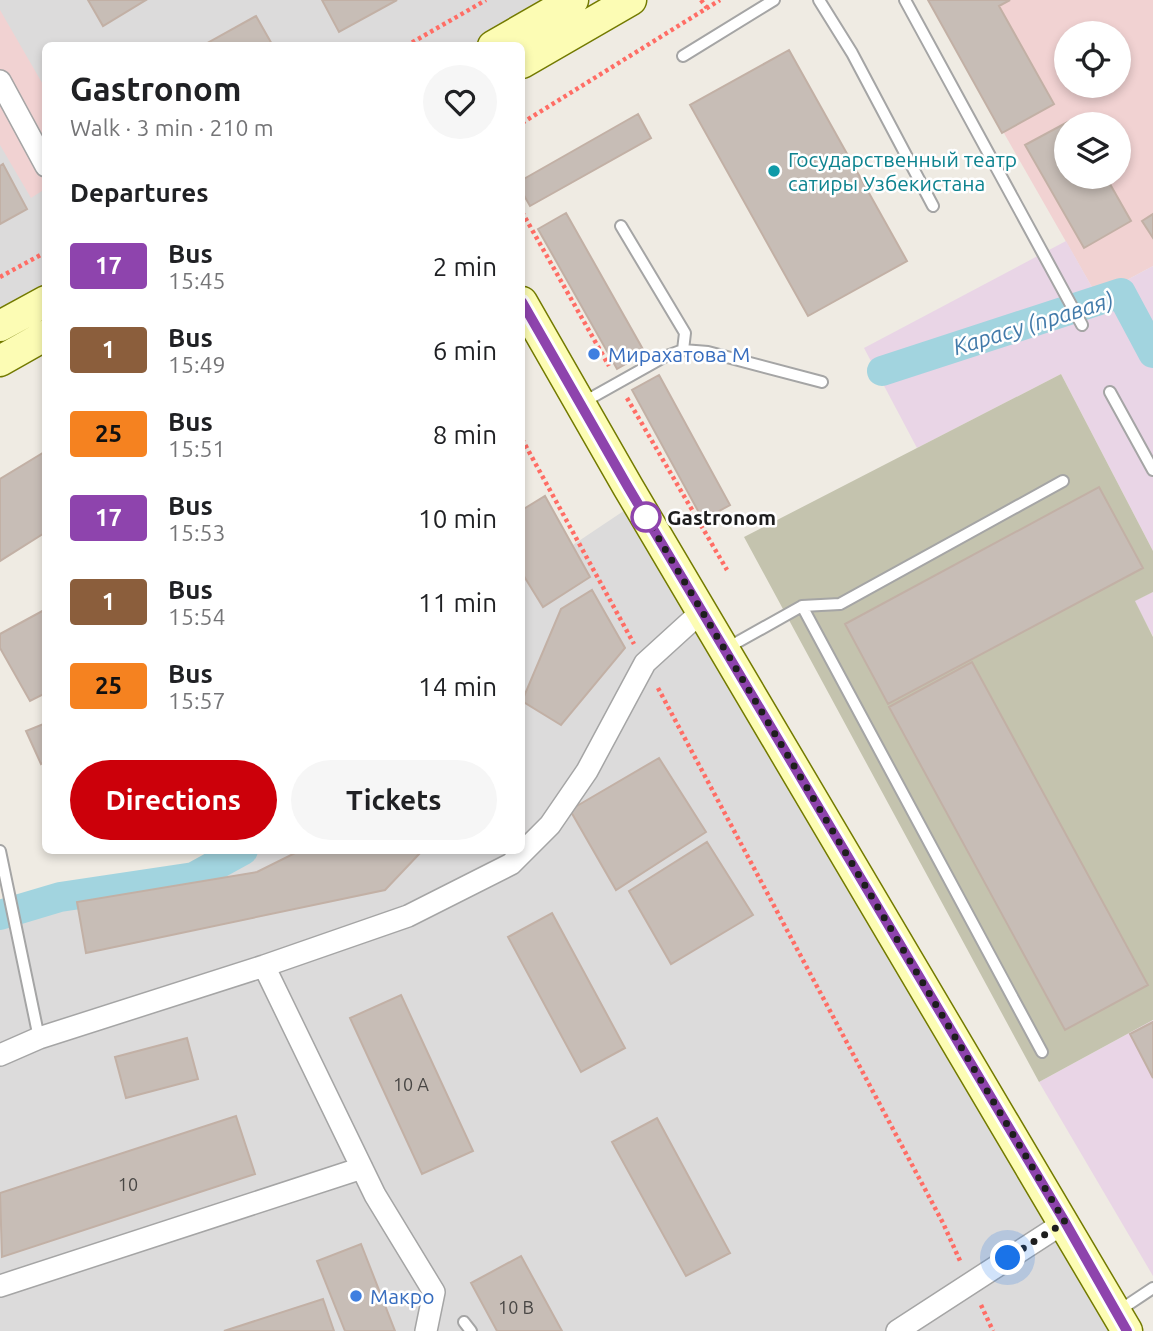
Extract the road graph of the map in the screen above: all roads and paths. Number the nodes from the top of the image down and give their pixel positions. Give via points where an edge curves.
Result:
1 (486, 0) edge
2 (573, 0) edge
3 (631, 0) edge
4 (701, 0) edge
5 (720, 0) edge
6 (774, 0) edge
7 (819, 0) edge
8 (905, 0) edge
9 (707, 8) junction
10 (413, 42) edge
11 (500, 42) edge
12 (682, 56) dead end
13 (525, 61) edge
14 (0, 81) edge
15 (525, 121) edge
16 (42, 159) edge
17 (933, 206) dead end
18 (621, 226) dead end
19 (42, 253) edge
20 (0, 276) edge
21 (42, 302) edge
22 (525, 307) edge
23 (1082, 325) dead end
24 (0, 326) edge
25 (42, 337) edge
26 (683, 350) junction
27 (0, 361) edge
28 (822, 382) dead end
29 (1110, 392) dead end
30 (580, 404) junction
31 (525, 444) edge
32 (1153, 470) edge
33 (1063, 481) dead end
34 (802, 606) junction
35 (701, 612) junction
36 (725, 650) junction
37 (645, 663) junction
38 (525, 850) edge
39 (0, 851) edge
40 (521, 854) edge
41 (264, 966) junction
42 (39, 1038) junction
43 (1042, 1052) dead end
44 (0, 1055) edge
45 (362, 1168) junction
46 (1065, 1222) junction
47 (970, 1282) junction
48 (0, 1286) edge
49 (1153, 1288) edge
50 (1122, 1321) edge
51 (426, 1331) edge
52 (897, 1331) edge
53 (993, 1331) edge

1 - 10 path
2 - 11 street
3 - 13 street
4 - 9 path
5 - 9 path
6 - 12 lane
7 - 17 lane
8 - 23 lane
9 - 15 path
14 - 16 street
18 - 26 lane via 685,333
19 - 20 path
21 - 24 street
22 - 30 street
25 - 27 street
26 - 28 lane via 708,352
26 - 30 lane
29 - 32 lane
30 - 35 street
31 - 37 path
33 - 34 lane via 840,604
34 - 36 lane
34 - 43 lane
35 - 36 street
35 - 37 street
36 - 46 street
37 - 38 street via 587,771 550,825
37 - 47 path via 943,1223
39 - 42 lane
40 - 41 street via 511,864 408,916
41 - 42 street
41 - 45 street
42 - 44 street
45 - 48 street
45 - 51 street via 434,1292
46 - 47 street
46 - 50 street
47 - 52 street
47 - 53 path
49 - 50 lane

